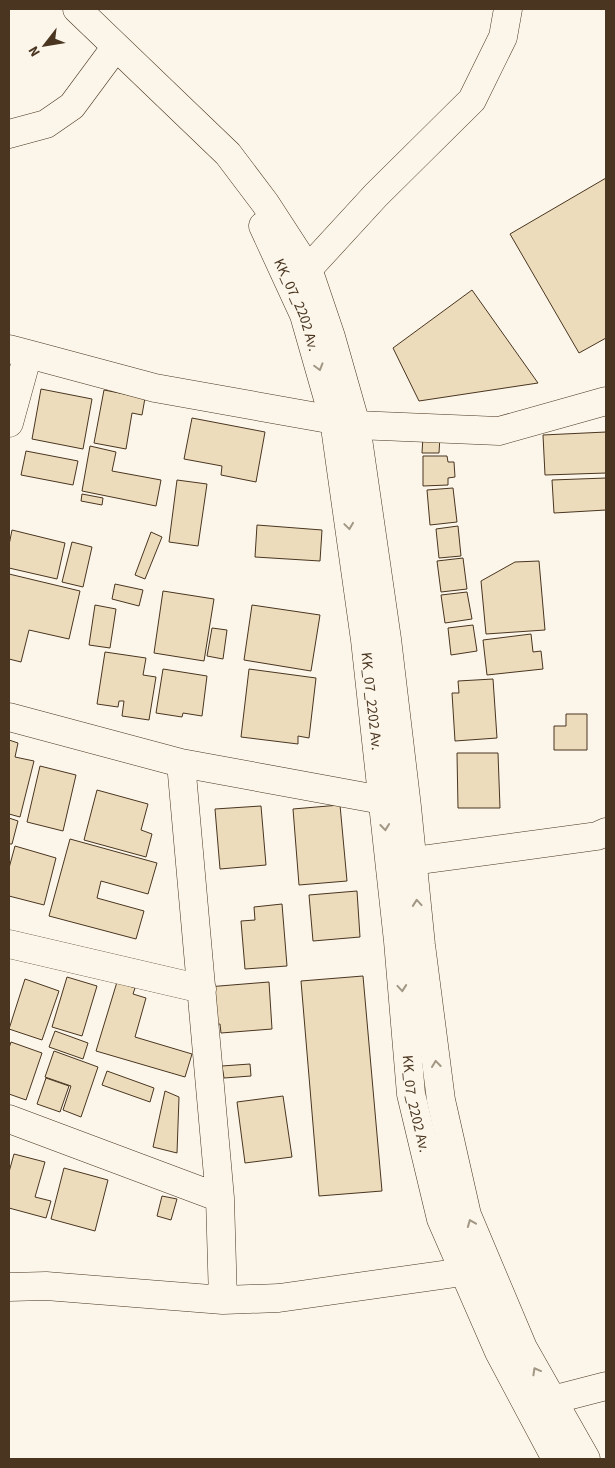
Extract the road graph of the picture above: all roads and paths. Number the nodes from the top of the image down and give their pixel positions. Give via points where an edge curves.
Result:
1 (59, 9) edge
2 (77, 9) edge
3 (508, 9) edge
4 (110, 56) junction
5 (9, 134) edge
6 (308, 268) junction
7 (18, 352) edge
8 (606, 402) edge
9 (345, 422) junction
10 (9, 423) edge
11 (9, 717) edge
12 (181, 763) junction
13 (382, 800) junction
14 (606, 832) edge
15 (412, 861) junction
16 (9, 944) edge
17 (202, 989) junction
18 (9, 1119) edge
19 (220, 1198) junction
20 (463, 1272) junction
21 (9, 1287) edge
22 (223, 1300) junction
23 (606, 1386) edge
24 (552, 1400) junction
25 (556, 1459) edge
26 (586, 1459) edge

1 - 4 street, KK_07_2202 Av.
2 - 6 street via 228,154
3 - 6 street via 503,37 472,100
4 - 5 street via 72,106 46,124
4 -> 9 street, KK_07_2202 Av. via 206,150 259,217 304,315
6 - 9 street via 331,337
7 - 9 street via 155,388
7 - 10 street
8 - 9 street via 499,431
9 -> 13 street, KK_07_2202 Av.
9 - 15 street via 387,638
11 - 12 street
12 - 13 street
12 - 17 street
13 -> 20 street, KK_07_2202 Av. via 412,1094 441,1219
14 - 15 street via 597,836
24 -> 15 street via 523,1348 467,1215 440,1100
16 - 17 street
17 - 19 street
18 - 19 street
19 - 22 street
20 - 22 street via 280,1298
20 - 25 street, KK_07_2202 Av. via 499,1352
21 - 22 street via 46,1286
23 - 24 street
24 - 26 street

